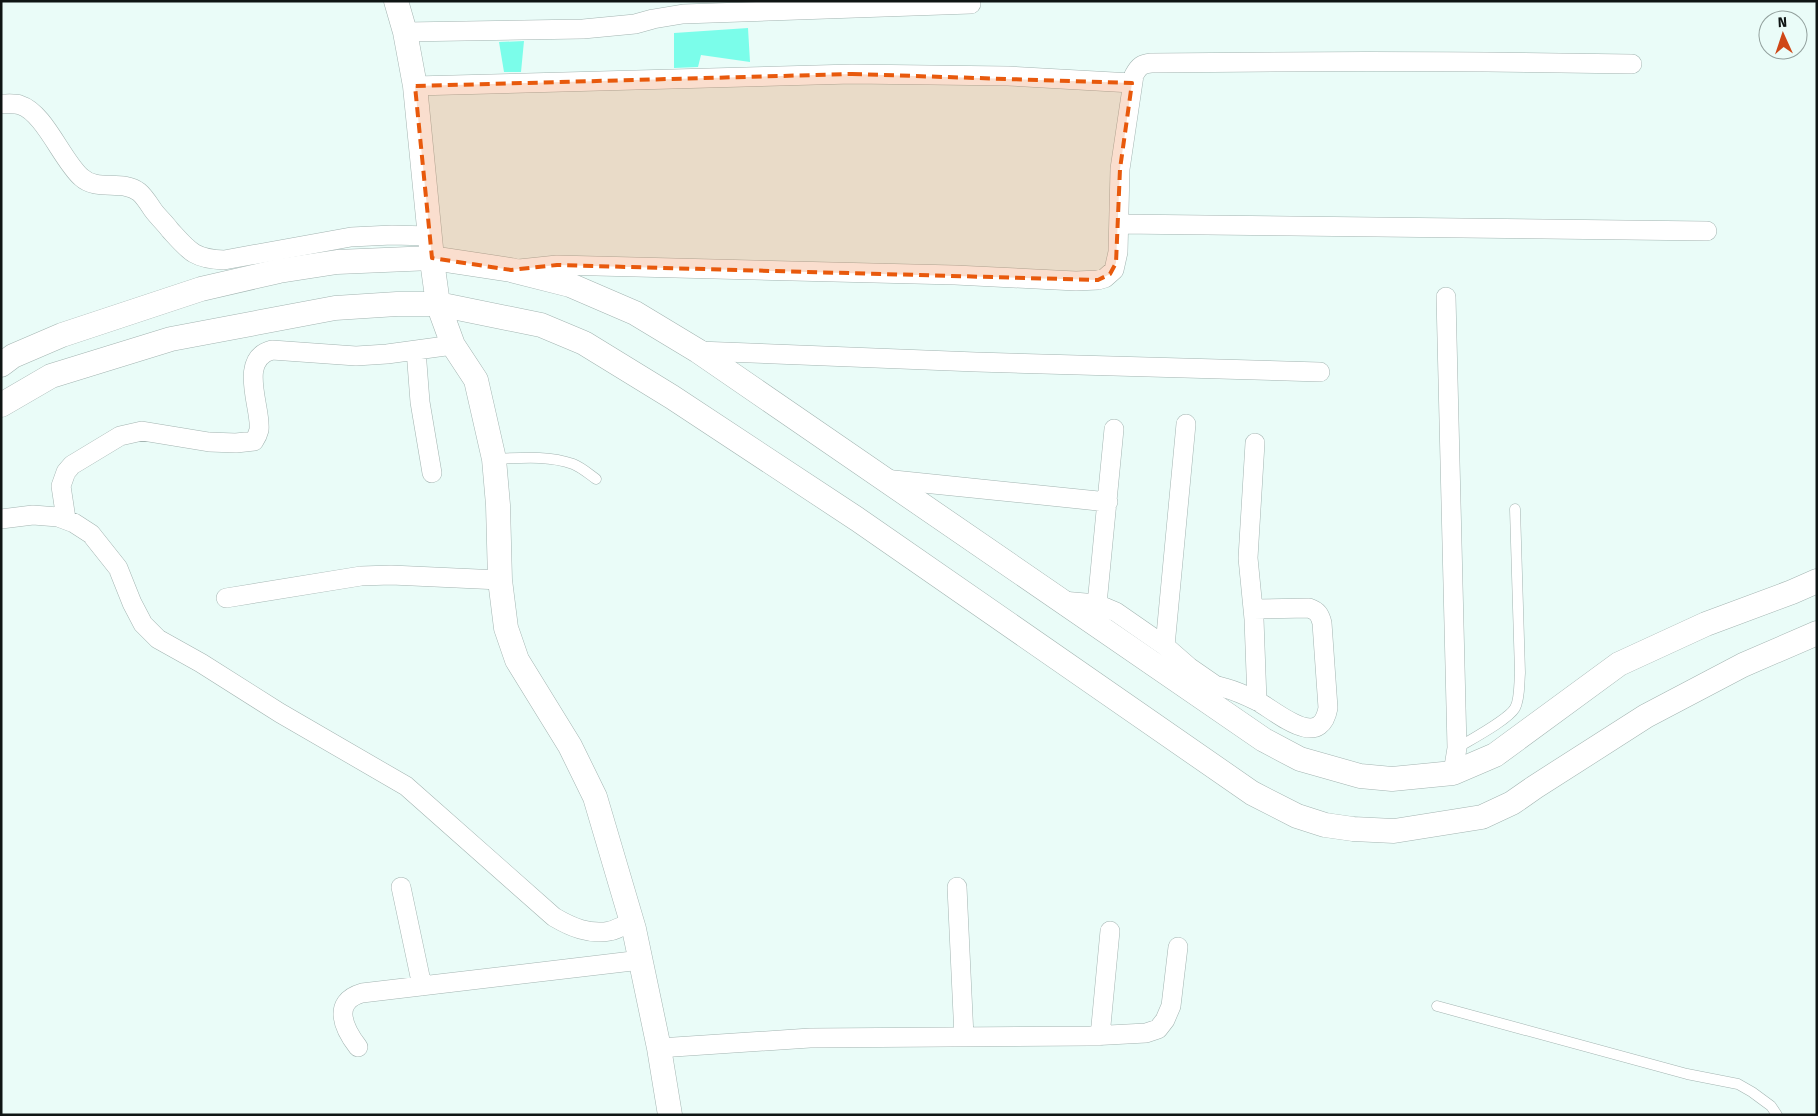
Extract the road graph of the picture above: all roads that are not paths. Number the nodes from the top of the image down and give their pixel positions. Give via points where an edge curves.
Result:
1 (396, 1) edge
2 (972, 4) dead end
3 (406, 32) junction
4 (1632, 64) dead end
5 (1132, 83) junction
6 (415, 86) junction
7 (1, 104) edge
8 (1119, 224) junction
9 (1707, 230) dead end
10 (432, 254) junction
11 (511, 270) junction
12 (1446, 297) dead end
13 (438, 301) junction
14 (453, 345) junction
15 (416, 350) junction
16 (698, 351) junction
17 (1, 364) edge
18 (1320, 372) dead end
19 (1, 405) edge
20 (1186, 424) dead end
21 (1114, 429) dead end
22 (1255, 443) dead end
23 (494, 459) junction
24 (432, 473) dead end
25 (596, 479) dead end
26 (883, 479) junction
27 (1108, 502) junction
28 (1515, 509) dead end
29 (1, 519) edge
30 (66, 519) junction
31 (500, 580) junction
32 (1817, 580) edge
33 (226, 598) dead end
34 (1062, 601) junction
35 (1097, 604) junction
36 (1253, 609) junction
37 (1817, 633) edge
38 (1165, 646) junction
39 (1182, 685) junction
40 (1215, 685) junction
41 (1257, 701) junction
42 (1457, 748) junction
43 (1453, 772) junction
44 (957, 887) dead end
45 (401, 888) dead end
46 (632, 922) junction
47 (1110, 931) dead end
48 (1178, 947) dead end
49 (640, 960) junction
50 (422, 986) junction
51 (1437, 1006) dead end
52 (1100, 1036) junction
53 (964, 1037) junction
54 (358, 1047) dead end
55 (659, 1048) junction
56 (670, 1115) edge
57 (1777, 1115) edge

1 - 3 street
2 - 3 street via 684,14 634,24 583,29
3 - 6 street
4 - 5 street via 1151,63 1138,67
5 - 6 street via 1008,76 852,74
5 - 8 street via 1120,170
6 - 10 street
7 - 10 street via 21,105 30,110 83,179 95,185 129,187 139,192 186,248 207,258 224,260 351,237 392,235
8 - 9 street
8 - 11 street via 1114,270 1098,280 557,265
10 - 11 street
10 - 13 street
10 - 17 street via 337,262 201,288 62,335
11 - 16 street via 570,285 609,301
12 - 42 street
13 - 14 street
13 - 19 street via 335,308 171,339 51,376
13 - 37 street via 541,325 584,343 858,519 1252,793 1297,816 1325,825 1394,831 1482,817 1512,803 1646,716 1744,665
14 - 15 street
14 - 23 street via 476,380
15 - 24 street via 420,402
15 - 30 street via 356,356 266,352 259,357 254,372 254,400 259,424 254,441 209,442 142,431 120,436 66,472 61,486
16 - 18 street
16 - 26 street
20 - 38 street
21 - 27 street
22 - 36 street via 1248,558
23 - 25 lane via 556,460 574,465
23 - 31 street
26 - 27 street
26 - 34 street
27 - 35 street
28 - 42 lane via 1518,698 1515,708 1506,716
29 - 30 street via 33,515
30 - 46 street via 91,534 118,568 143,624 158,638 406,786 554,917 572,927 598,931
31 - 33 street via 361,576
31 - 46 street via 506,628 517,660 570,746 595,797
32 - 43 street via 1706,624 1619,664 1495,755
34 - 35 street
34 - 39 street
35 - 38 street via 1116,612
36 - 41 street
36 - 41 street via 1309,608 1320,616 1328,708 1323,723 1308,728 1290,723
38 - 40 street
39 - 40 street
39 - 43 street via 1264,740 1300,759 1360,776 1392,779
40 - 41 street
42 - 43 street
44 - 53 street
45 - 50 street
46 - 49 street
47 - 52 street
48 - 52 street via 1170,1006 1158,1029 1146,1033
49 - 50 street
49 - 55 street
50 - 54 street via 362,993 347,1000 344,1024
51 - 57 lane via 1687,1074 1738,1084 1772,1106
52 - 53 street
53 - 55 street via 810,1038
55 - 56 street

